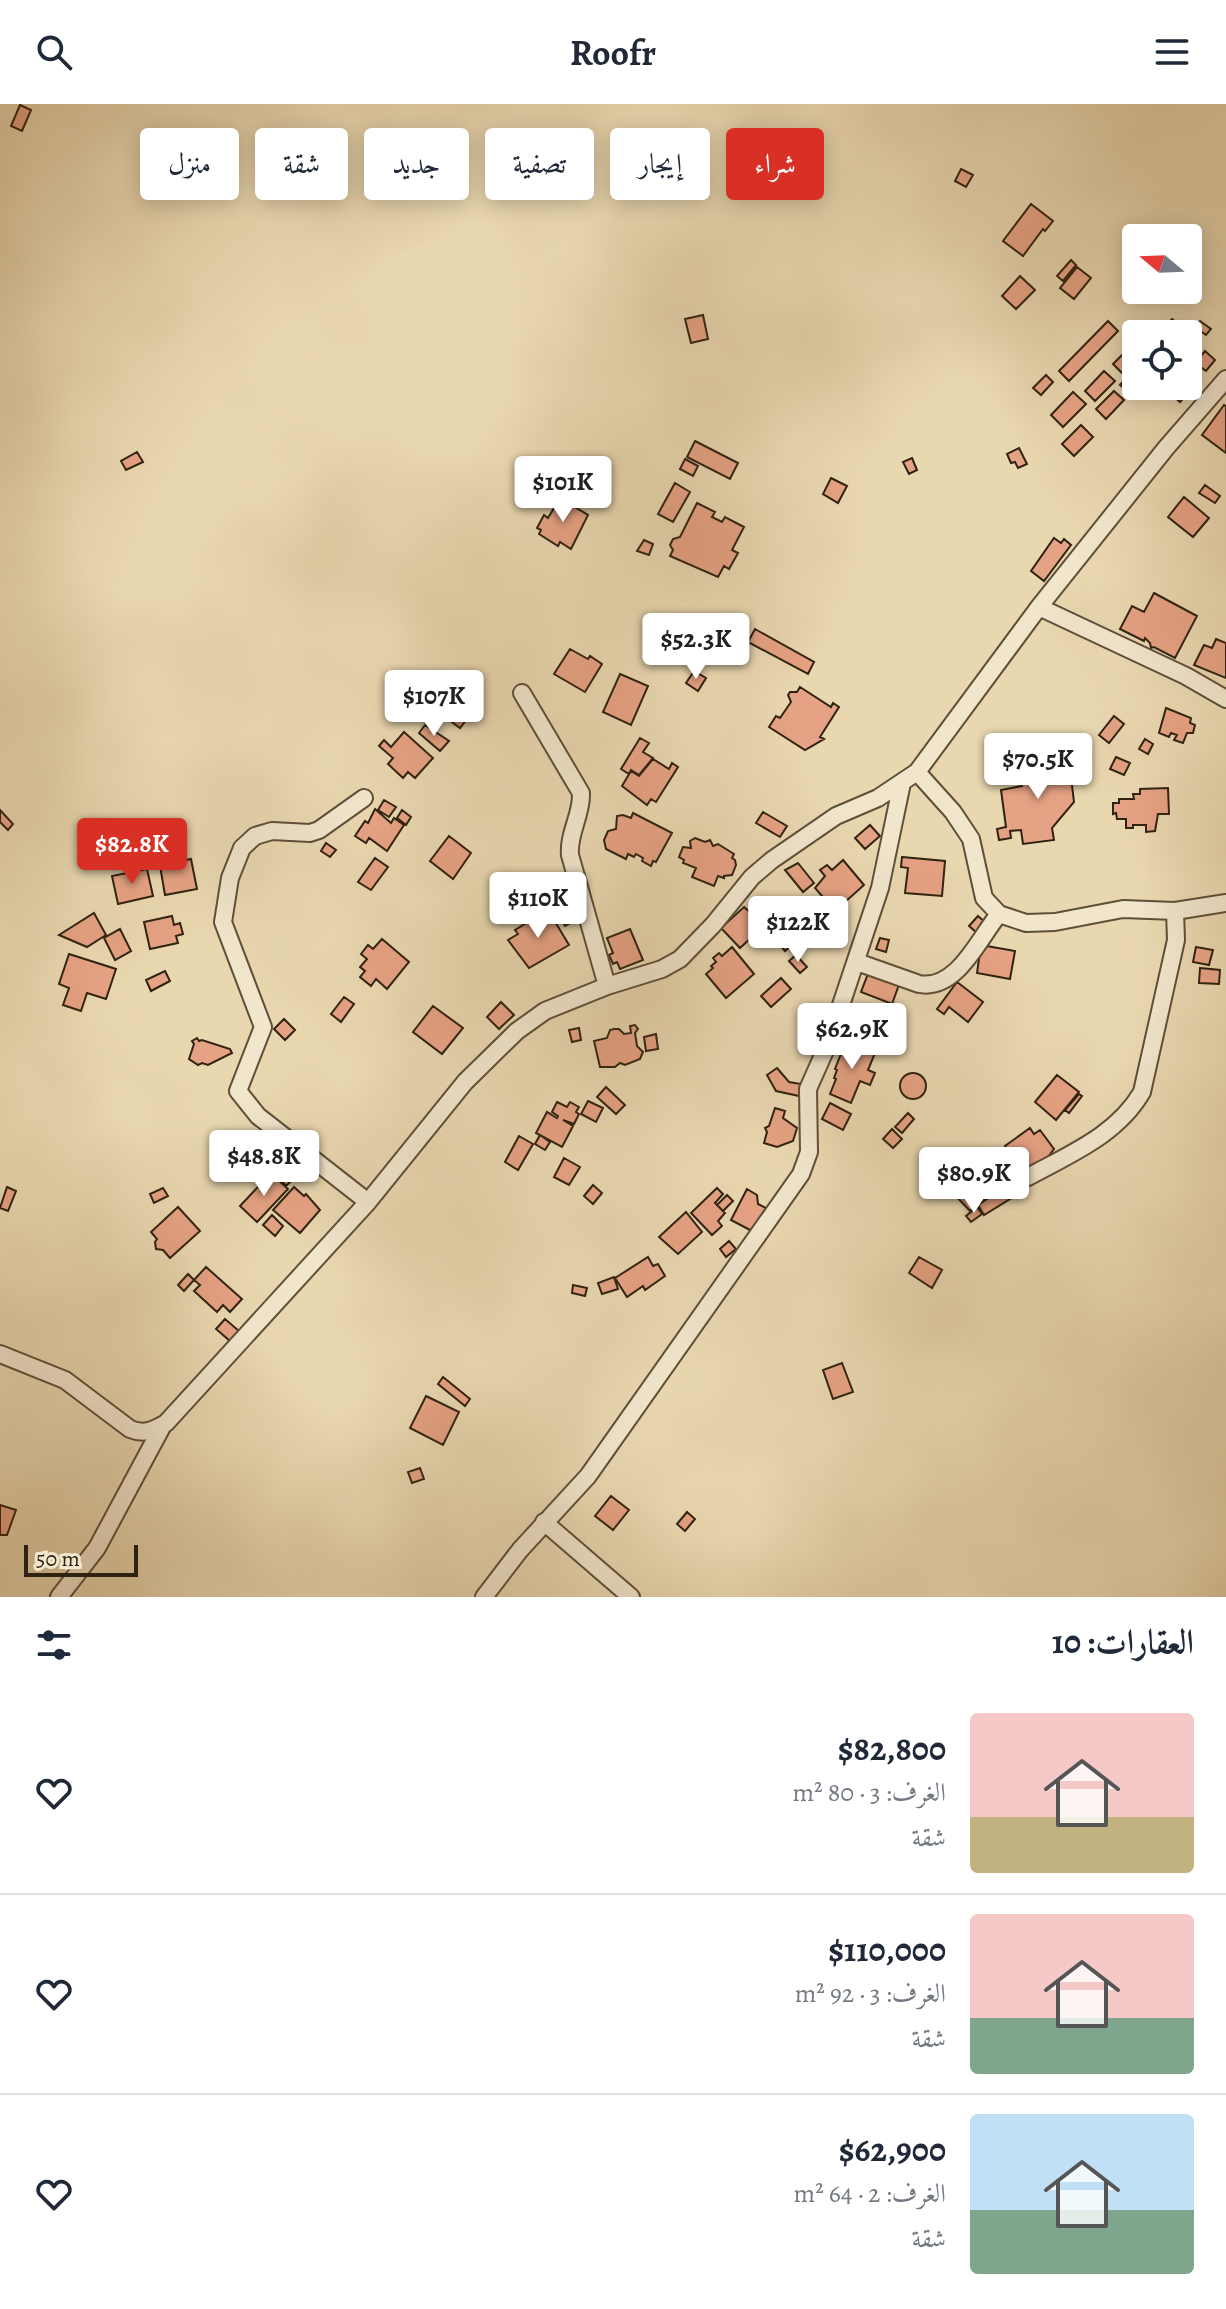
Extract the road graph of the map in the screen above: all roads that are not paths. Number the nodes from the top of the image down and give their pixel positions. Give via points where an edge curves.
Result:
1 (1226, 379) edge
2 (1039, 607) junction
3 (522, 693) dead end
4 (1226, 699) edge
5 (917, 772) junction
6 (902, 783) junction
7 (364, 798) dead end
8 (1226, 903) edge
9 (1175, 911) junction
10 (999, 914) junction
11 (857, 962) junction
12 (607, 986) junction
13 (1028, 1177) dead end
14 (368, 1202) junction
15 (0, 1354) edge
16 (163, 1425) junction
17 (544, 1522) junction
18 (59, 1597) edge
19 (484, 1597) edge
20 (631, 1597) edge

1 - 2 street
2 - 4 street
2 - 5 street
3 - 12 street via 581,793 570,855
5 - 6 street
5 - 10 street via 971,839 984,898
6 - 11 street via 880,888
6 - 12 street via 836,816 772,860 680,959
7 - 14 street via 310,833 272,831 255,836 242,848 230,878 223,922 263,1027 238,1091 258,1116
8 - 9 street
9 - 10 street via 1123,909 1026,923
9 - 13 street via 1176,940 1142,1092 1119,1124
10 - 11 street via 949,978 937,983 919,984
11 - 17 street via 808,1089 809,1152 801,1174 588,1476
12 - 14 street via 545,1011 497,1049
14 - 16 street
15 - 16 street via 65,1380 139,1433
16 - 18 street via 97,1548
17 - 19 street
17 - 20 street

